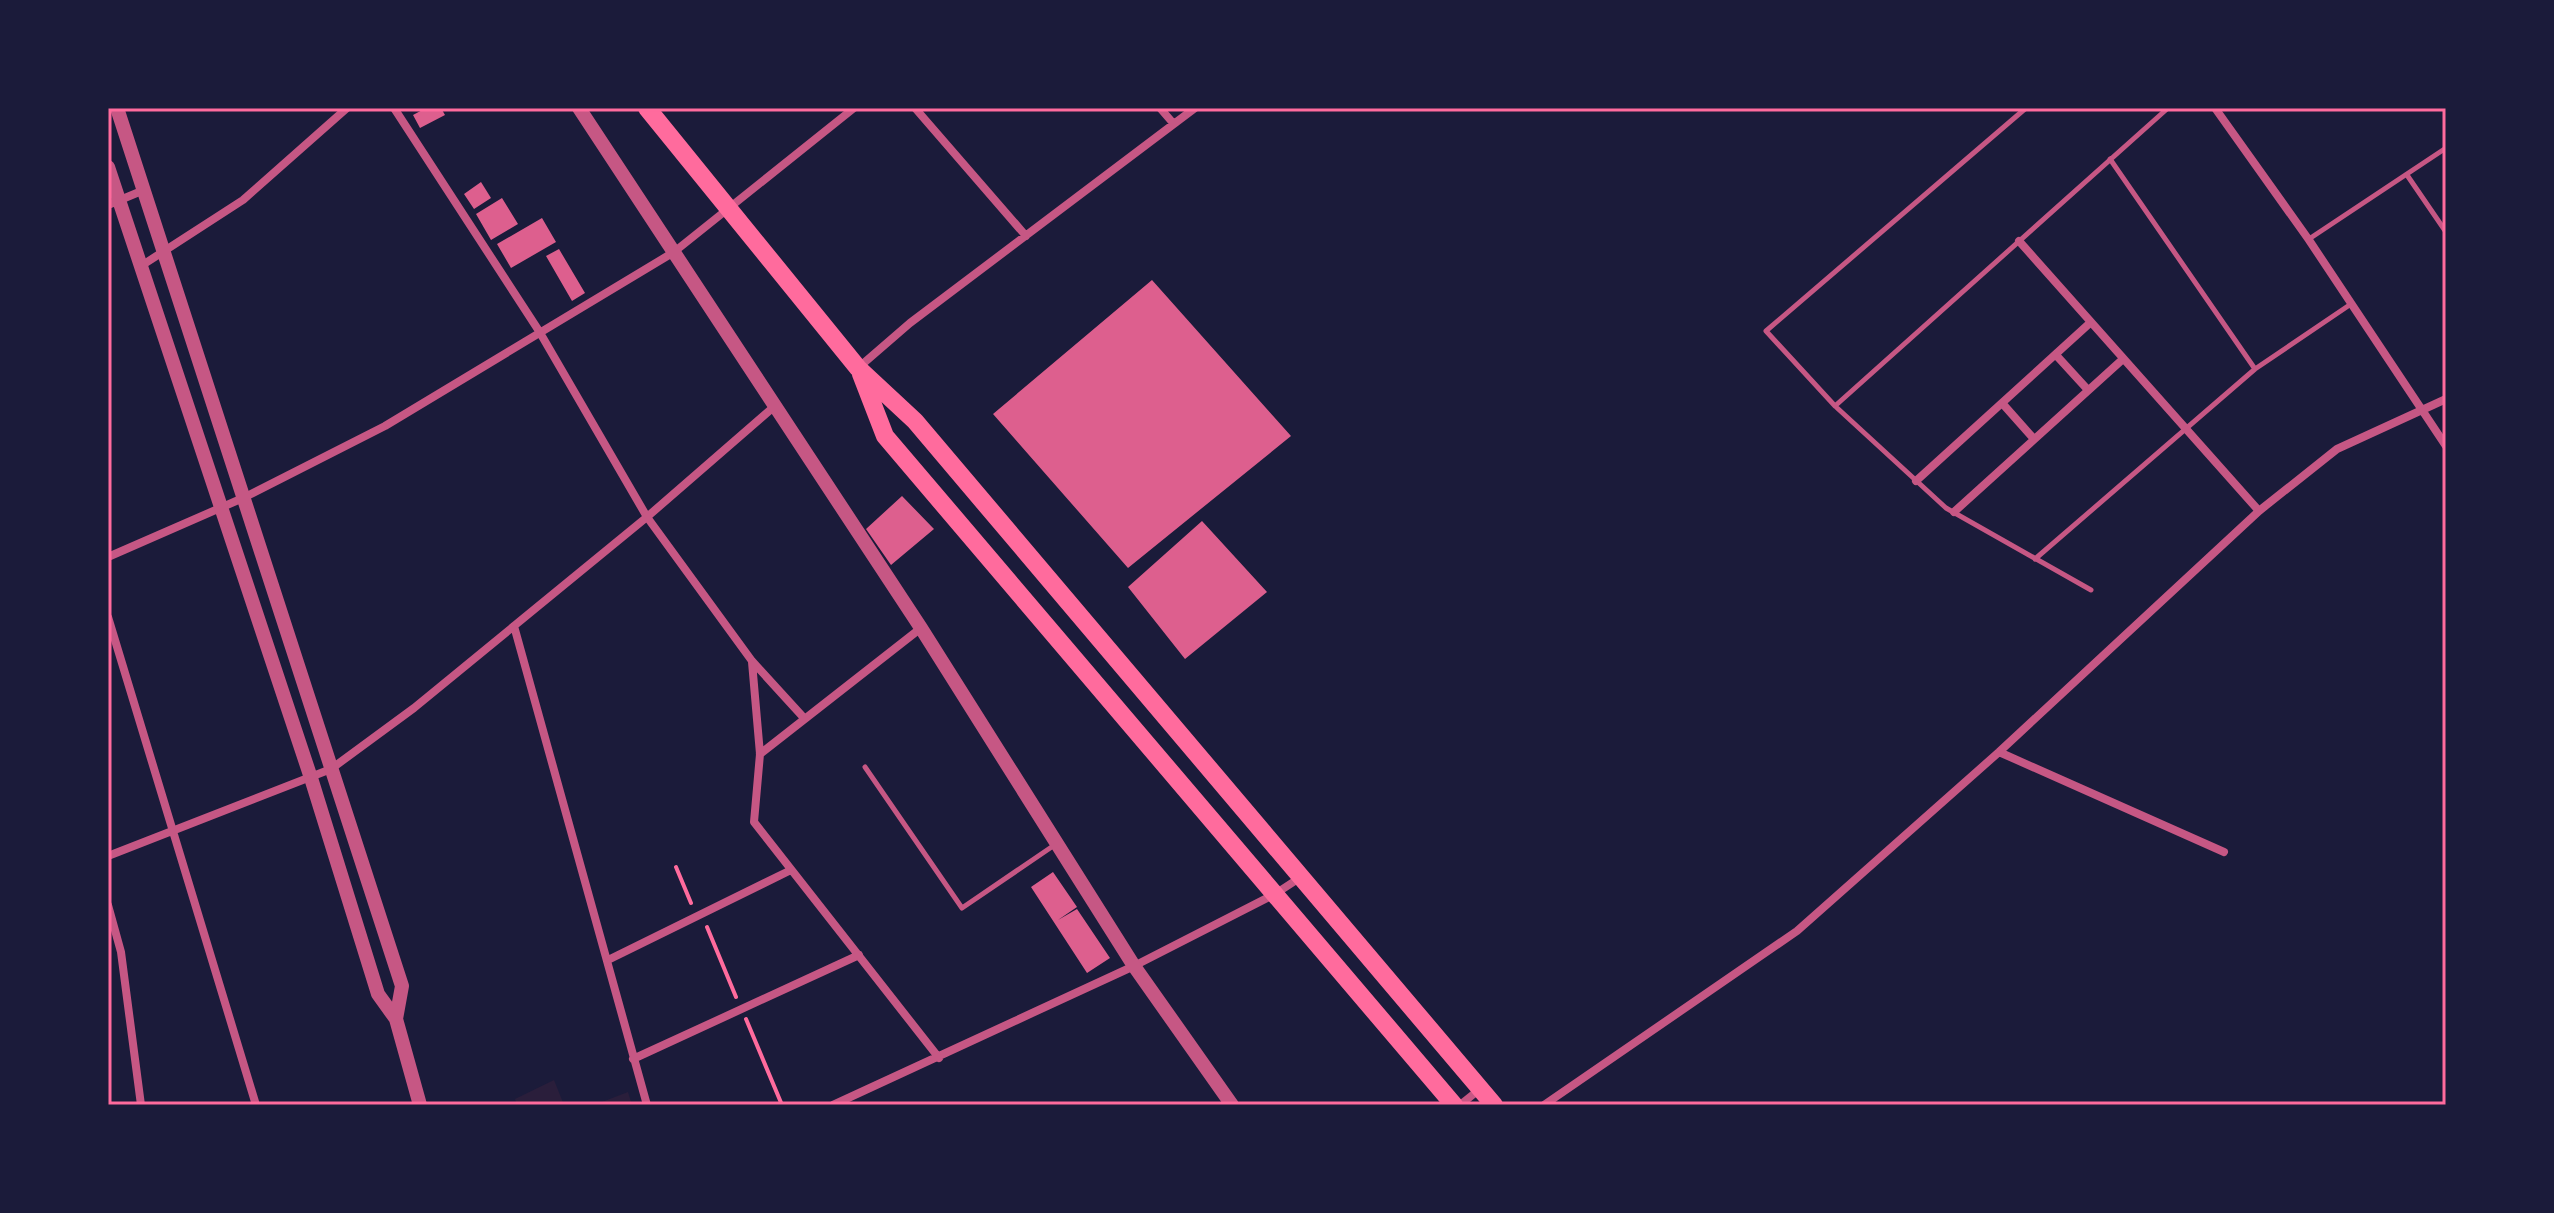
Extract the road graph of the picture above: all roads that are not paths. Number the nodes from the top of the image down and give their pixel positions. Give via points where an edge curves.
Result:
1 (117, 108) edge
2 (347, 108) edge
3 (394, 108) edge
4 (579, 108) edge
5 (647, 108) edge
6 (854, 108) edge
7 (915, 108) edge
8 (1160, 108) edge
9 (1195, 108) edge
10 (2026, 108) edge
11 (2168, 108) edge
12 (2215, 108) edge
13 (1173, 123) junction
14 (2446, 148) edge
15 (2110, 159) junction
16 (108, 167) edge
17 (2407, 175) junction
18 (144, 190) junction
19 (113, 202) edge
20 (728, 207) junction
21 (2446, 232) edge
22 (1026, 236) junction
23 (2309, 240) junction
24 (2019, 241) junction
25 (674, 252) junction
26 (164, 253) junction
27 (141, 266) junction
28 (2351, 304) junction
29 (2091, 322) junction
30 (539, 331) junction
31 (2056, 355) junction
32 (2123, 359) junction
33 (858, 368) junction
34 (2255, 369) junction
35 (2088, 390) junction
36 (2446, 399) edge
37 (2002, 403) junction
38 (776, 405) junction
39 (1835, 406) junction
40 (2420, 410) junction
41 (2186, 429) junction
42 (2034, 439) junction
43 (2446, 446) edge
44 (1916, 481) junction
45 (243, 498) junction
46 (221, 508) junction
47 (2259, 511) junction
48 (1954, 512) junction
49 (647, 517) junction
50 (1020, 545) junction
51 (108, 557) edge
52 (2035, 559) junction
53 (996, 566) junction
54 (2091, 590) dead end
55 (108, 617) edge
56 (514, 626) junction
57 (921, 628) junction
58 (752, 661) junction
59 (804, 718) junction
60 (1999, 752) junction
61 (760, 754) junction
62 (865, 767) dead end
63 (331, 769) junction
64 (311, 778) junction
65 (173, 830) junction
66 (1057, 844) junction
67 (2224, 852) dead end
68 (108, 856) edge
69 (791, 870) junction
70 (1301, 877) junction
71 (1275, 894) junction
72 (108, 905) edge
73 (859, 955) junction
74 (608, 960) junction
75 (1134, 966) junction
76 (396, 1019) junction
77 (939, 1058) junction
78 (633, 1059) junction
79 (1480, 1089) junction
80 (141, 1105) edge
81 (256, 1105) edge
82 (420, 1105) edge
83 (647, 1105) edge
84 (833, 1105) edge
85 (1232, 1105) edge
86 (1457, 1105) edge
87 (1494, 1105) edge
88 (1544, 1105) edge

1 - 18 street
2 - 26 street via 243,200
3 - 30 street
4 - 25 street
5 - 20 main road
6 - 20 street
7 - 22 street
8 - 13 street
9 - 13 street
10 - 39 lane via 1766,331
11 - 15 lane
12 - 23 street
13 - 22 street
14 - 17 lane
15 - 24 lane
15 - 34 lane
16 - 19 street
17 - 21 lane
17 - 23 lane
18 - 19 street
18 - 26 street
19 - 27 street
20 - 25 street
20 - 33 main road
22 - 33 street
23 - 28 street
24 - 29 street
24 - 39 lane
25 - 30 street
25 - 38 street
26 - 27 street
26 - 45 street
27 - 46 street
28 - 34 lane
28 - 40 street
29 - 31 street
29 - 32 street
30 - 45 street via 385,426
30 - 49 street
31 - 35 street
31 - 37 street
32 - 35 street
32 - 41 street
33 - 50 main road via 915,421
33 - 53 main road via 885,436
34 - 41 lane
35 - 42 street
36 - 40 street
37 - 42 street
37 - 44 street
38 - 49 street
38 - 57 street
39 - 44 lane
40 - 43 street
40 - 47 street via 2337,449
41 - 47 street
41 - 52 lane
42 - 48 street
44 - 48 lane
45 - 46 street
45 - 63 street
46 - 51 street
46 - 64 street
47 - 60 street
48 - 52 lane
49 - 56 street
49 - 58 street
50 - 53 main road
50 - 70 main road
52 - 54 lane
53 - 71 main road
55 - 65 street
56 - 63 street
56 - 74 street
57 - 59 street
57 - 66 street
58 - 59 street
58 - 61 street
59 - 61 street
60 - 67 street
60 - 88 street via 1797,931
61 - 69 street via 754,822
62 - 66 lane via 962,908
63 - 64 street
63 - 76 street via 402,986
64 - 65 street
64 - 76 street via 378,994
65 - 68 street
65 - 81 street
66 - 75 street
69 - 73 street
69 - 74 street
70 - 71 street
70 - 79 main road
71 - 75 street
71 - 86 main road
72 - 80 street via 121,952
73 - 77 street
73 - 78 street
74 - 78 street
75 - 77 street
75 - 85 street
76 - 82 street
77 - 84 street
78 - 83 street
79 - 86 street
79 - 87 main road

